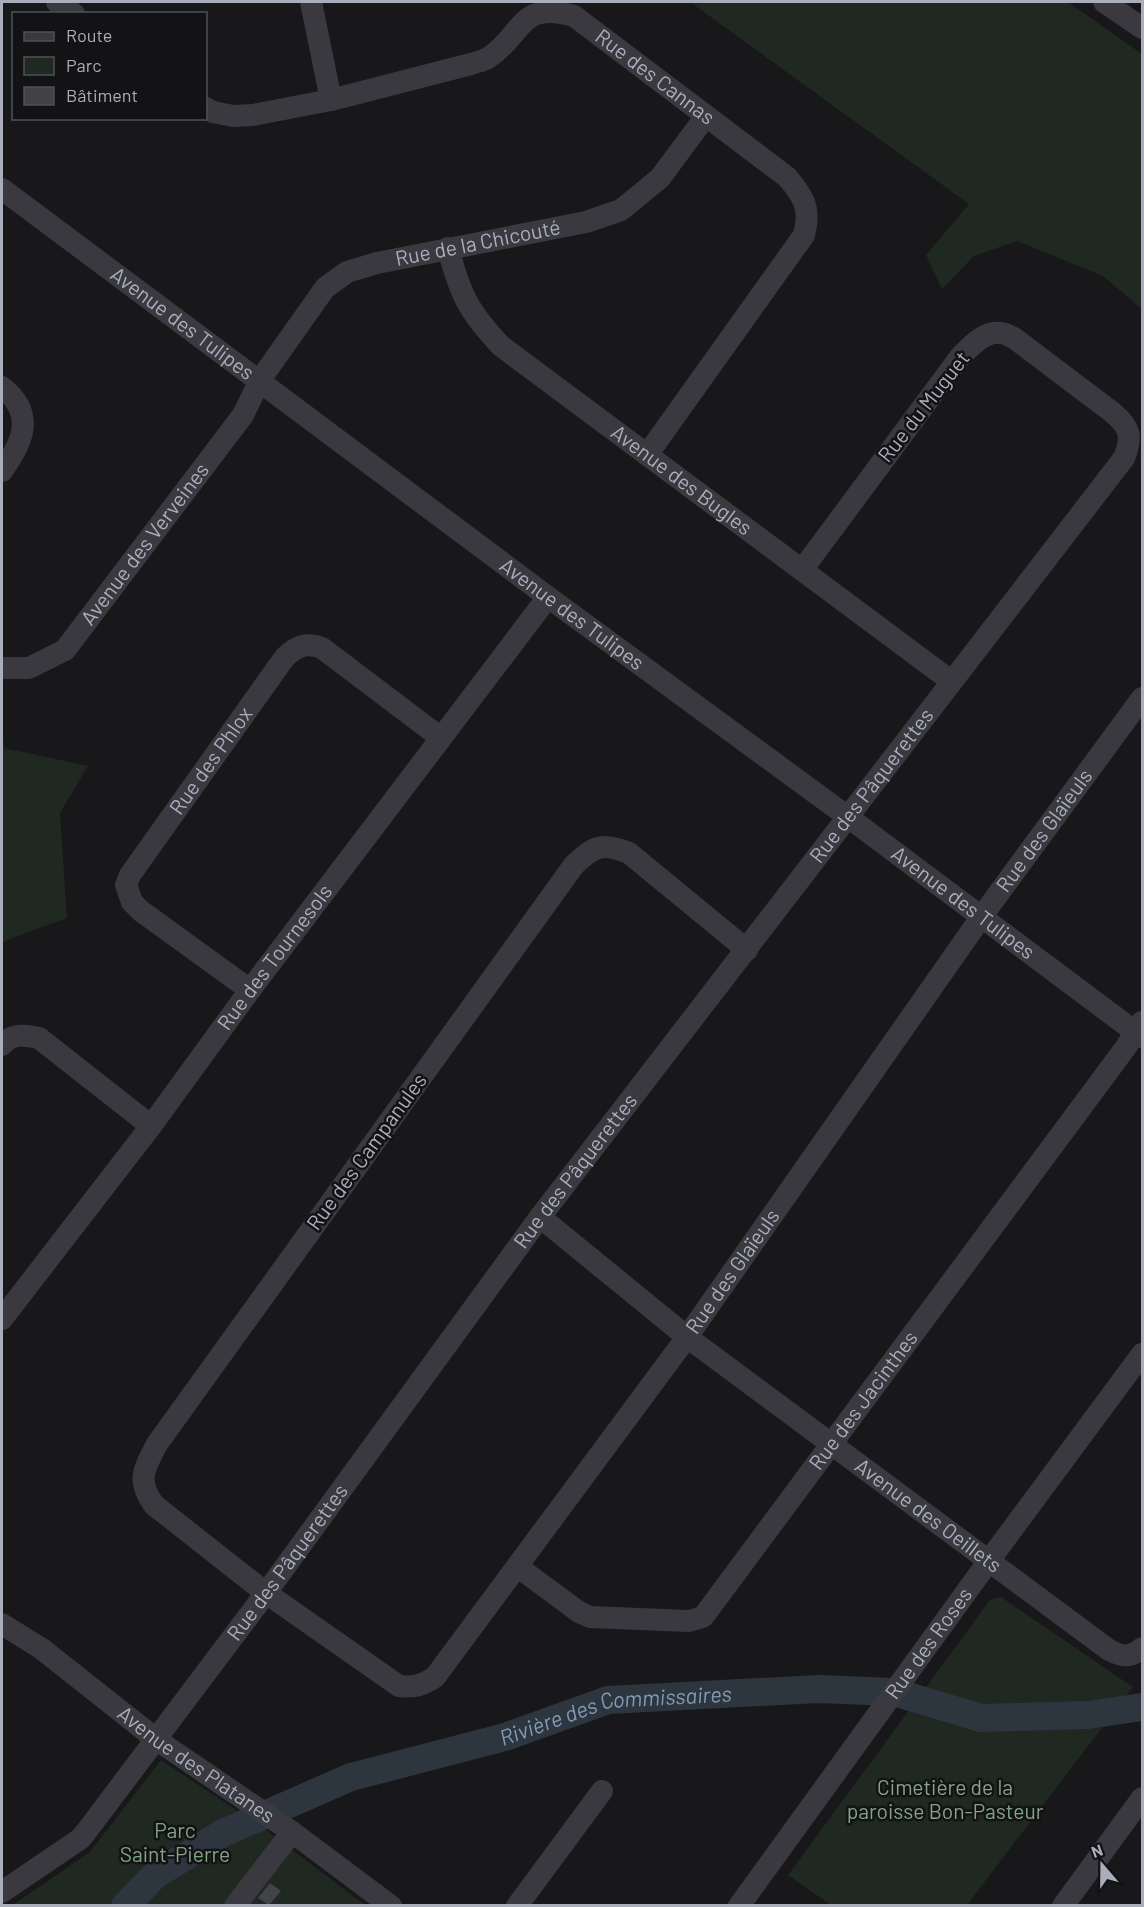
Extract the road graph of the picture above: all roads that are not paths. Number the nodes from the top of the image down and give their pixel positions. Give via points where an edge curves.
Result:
1 (57, 2) edge
2 (311, 2) edge
3 (1104, 2) edge
4 (71, 12) edge
5 (1143, 28) edge
6 (331, 100) junction
7 (207, 109) edge
8 (706, 116) junction
9 (2, 189) edge
10 (448, 248) junction
11 (260, 380) junction
12 (2, 387) edge
13 (1129, 434) joint
14 (647, 455) junction
15 (2, 471) edge
16 (802, 570) junction
17 (548, 597) junction
18 (2, 668) edge
19 (951, 681) junction
20 (1143, 698) edge
21 (441, 738) junction
22 (848, 817) junction
23 (982, 916) junction
24 (747, 950) junction
25 (250, 990) junction
26 (1140, 1030) edge
27 (2, 1046) edge
28 (151, 1126) junction
29 (540, 1217) junction
30 (2, 1319) edge
31 (687, 1336) junction
32 (1143, 1354) edge
33 (832, 1445) junction
34 (988, 1562) junction
35 (518, 1567) junction
36 (266, 1593) junction
37 (2, 1624) edge
38 (1132, 1652) edge
39 (157, 1740) junction
40 (602, 1791) dead end
41 (1143, 1798) edge
42 (292, 1832) junction
43 (5, 1882) edge
44 (235, 1905) edge
45 (391, 1905) edge
46 (517, 1905) edge
47 (739, 1905) edge
48 (1063, 1905) edge

1 - 4 street
2 - 6 street
3 - 5 street
6 - 7 street, Rue des Cannas via 254,115 233,116
6 - 8 street, Rue des Cannas via 488,58 529,14 550,8 574,16
8 - 10 street, Rue de la Chicouté via 660,178 621,210 586,222
8 - 14 street, Rue des Cannas via 787,177 806,203 808,220 804,235
9 - 11 street, Avenue des Tulipes
10 - 11 street, Rue de la Chicouté via 367,266 347,273 325,288
10 - 14 street, Avenue des Bugles via 466,304 501,346
11 - 17 street, Avenue des Tulipes
11 - 18 street, Avenue des Verveines via 243,415 65,650 29,668
12 - 15 street via 17,404 23,436
13 - 16 street, Rue du Muguet via 1124,422 1014,338 999,332 986,336 960,357
13 - 19 street, Rue des Pâquerettes via 1124,458
14 - 16 street, Avenue des Bugles
16 - 19 street, Avenue des Bugles
17 - 21 street, Rue des Tournesols
17 - 22 street, Avenue des Tulipes
19 - 22 street, Rue des Pâquerettes
20 - 23 street, Rue des Glaïeuls
21 - 25 street, Rue des Tournesols
21 - 25 street, Rue des Phlox via 322,648 300,646 285,657 126,885 132,902 141,911
22 - 23 street, Avenue des Tulipes
22 - 24 street, Rue des Pâquerettes
23 - 26 street, Avenue des Tulipes
23 - 31 street, Rue des Glaïeuls
24 - 29 street, Rue des Pâquerettes
24 - 36 street, Rue des Campanules via 628,853 613,846 599,846 574,865 147,1463 145,1492 154,1505
25 - 28 street, Rue des Tournesols
26 - 33 street, Rue des Jacinthes
27 - 28 street via 15,1036 39,1038
28 - 30 street, Rue des Tournesols
29 - 31 street, Avenue des Oeillets
29 - 36 street, Rue des Pâquerettes
31 - 33 street, Avenue des Oeillets
31 - 35 street, Rue des Glaïeuls
32 - 34 street, Rue des Roses
33 - 34 street, Avenue des Oeillets
33 - 35 street, Rue des Jacinthes via 703,1617 689,1621 590,1617
34 - 38 street, Avenue des Oeillets via 1109,1650
34 - 47 street, Rue des Roses
35 - 36 street, Rue des Glaïeuls via 435,1677 412,1688 385,1678
36 - 39 street, Rue des Pâquerettes
37 - 39 street, Avenue des Platanes via 42,1649
39 - 42 street, Avenue des Platanes
39 - 43 street, Rue des Pâquerettes via 80,1839
40 - 46 street
41 - 48 street
42 - 44 street
42 - 45 street, Avenue des Platanes

